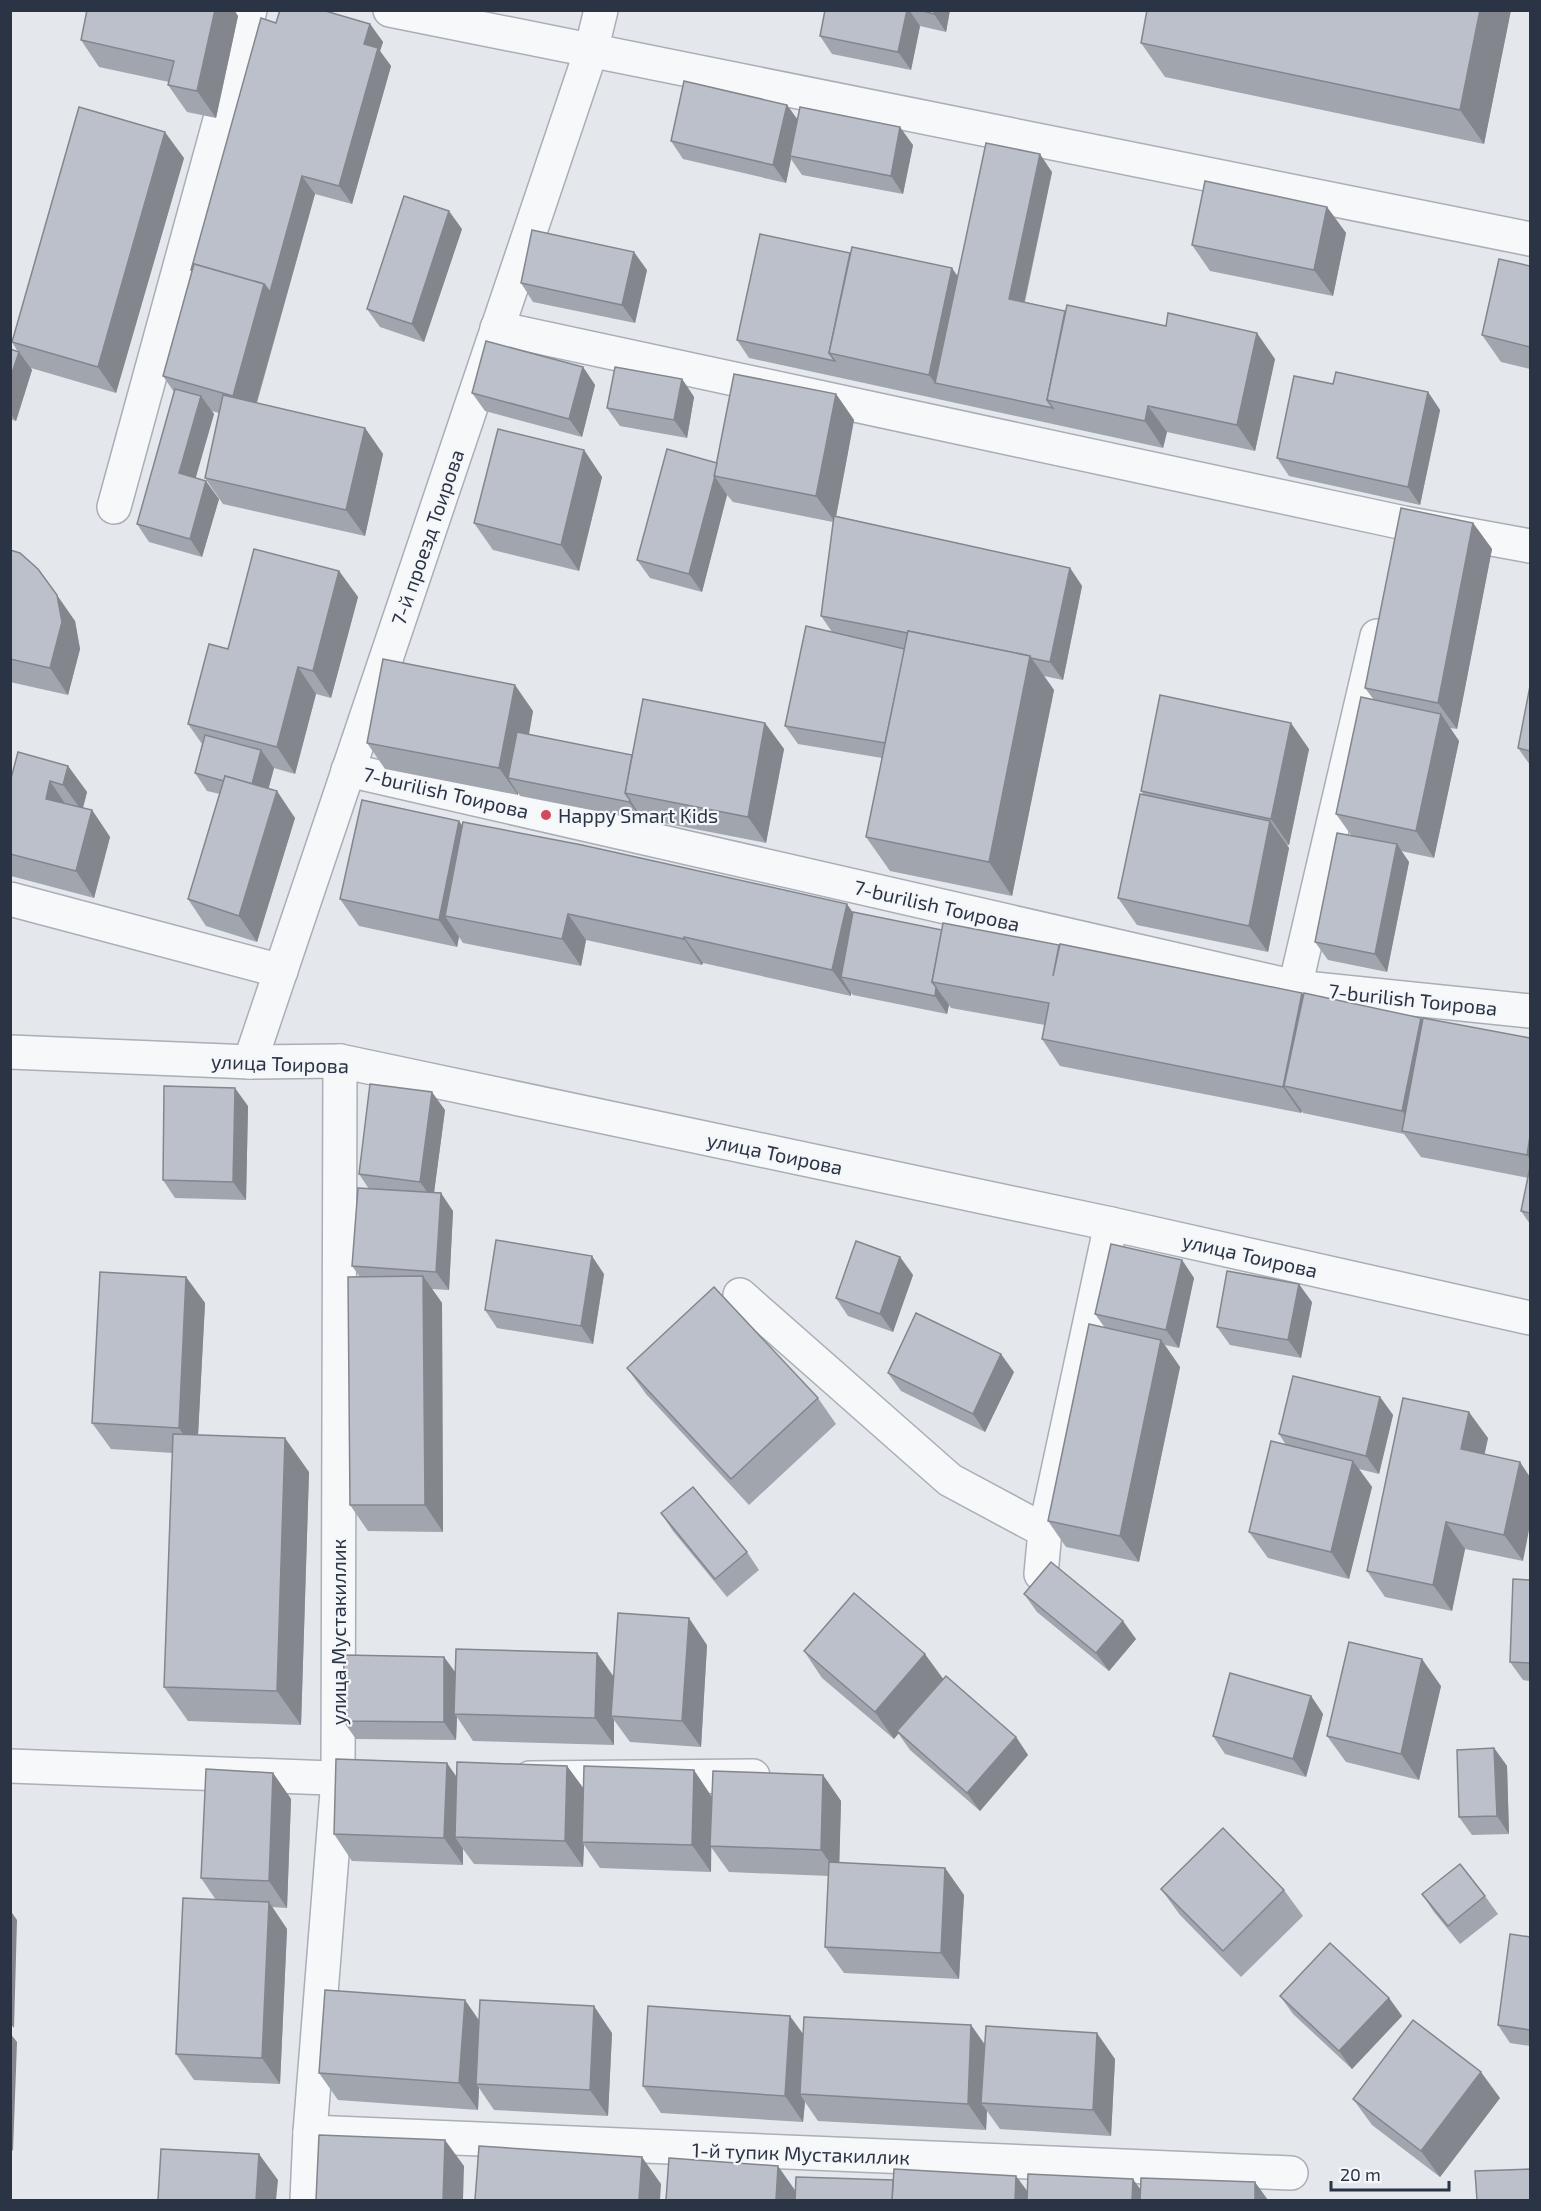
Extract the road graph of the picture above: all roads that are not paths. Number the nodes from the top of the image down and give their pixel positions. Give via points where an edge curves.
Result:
1 (250, 10) edge
2 (390, 10) edge
3 (602, 10) edge
4 (591, 51) junction
5 (1530, 239) edge
6 (497, 328) junction
7 (114, 507) dead end
8 (1530, 546) edge
9 (1385, 604) edge
10 (348, 770) junction
11 (10, 899) edge
12 (281, 971) junction
13 (1295, 987) junction
14 (1530, 1011) edge
15 (10, 1052) edge
16 (340, 1061) junction
17 (250, 1062) junction
18 (1112, 1224) junction
19 (740, 1295) dead end
20 (1530, 1318) edge
21 (1045, 1531) junction
22 (1041, 1574) edge
23 (10, 1766) edge
24 (753, 1776) edge
25 (504, 1778) edge
26 (338, 1779) junction
27 (386, 1779) edge
28 (310, 2132) junction
29 (1292, 2173) dead end
30 (307, 2200) edge

1 - 7 street
2 - 4 street
3 - 4 street, 7-й проезд Тоирова
4 - 5 street
4 - 6 street, 7-й проезд Тоирова
6 - 8 street via 1401,535
6 - 10 street, 7-й проезд Тоирова
9 - 13 street
10 - 12 street, 7-й проезд Тоирова
10 - 13 street, 7-burilish Тоирова
11 - 12 street
12 - 17 street, 7-й проезд Тоирова
13 - 14 street, 7-burilish Тоирова
15 - 17 street, улица Тоирова
16 - 17 street, улица Тоирова
16 - 18 street, улица Тоирова
16 - 26 street, улица Мустакиллик
18 - 20 street, улица Тоирова
18 - 21 street
19 - 21 street via 950,1480
21 - 22 street
23 - 26 street
24 - 25 street
26 - 27 street
26 - 28 street, улица Мустакиллик
28 - 29 street, 1-й тупик Мустакиллик
28 - 30 street, улица Мустакиллик

